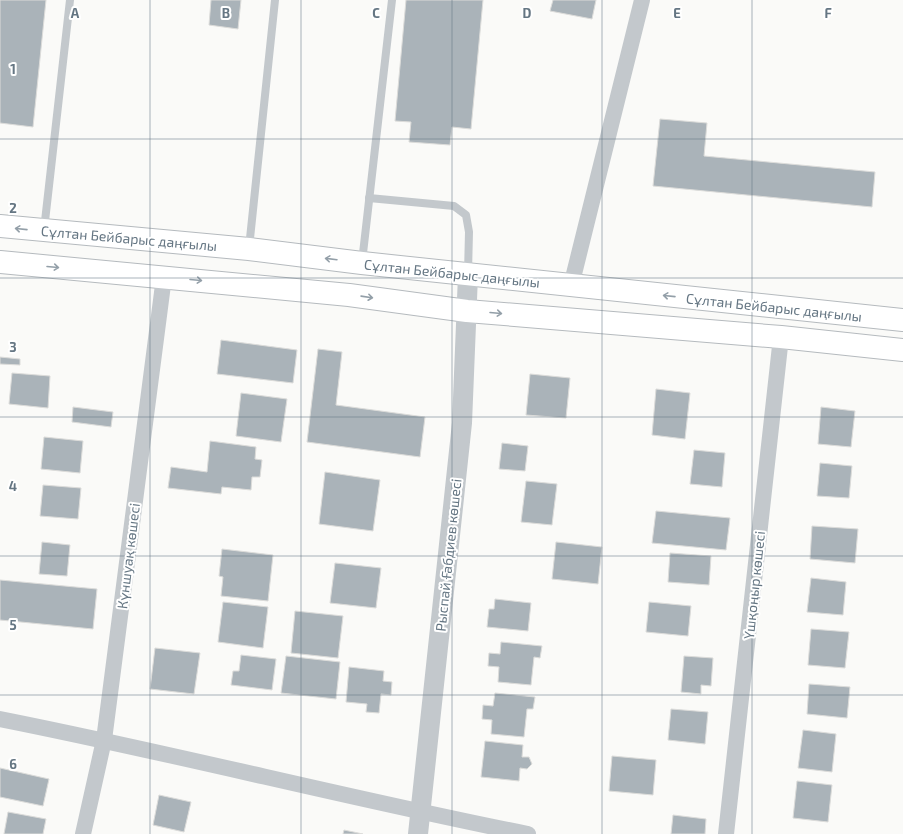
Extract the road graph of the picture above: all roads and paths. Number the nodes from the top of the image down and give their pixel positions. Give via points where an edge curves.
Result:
1 (70, 0) edge
2 (275, 0) edge
3 (392, 0) edge
4 (642, 0) edge
5 (369, 198) junction
6 (0, 226) edge
7 (44, 231) junction
8 (249, 249) junction
9 (0, 262) edge
10 (362, 263) junction
11 (468, 274) junction
12 (164, 277) junction
13 (571, 286) junction
14 (467, 311) junction
15 (903, 320) edge
16 (781, 337) junction
17 (903, 350) edge
18 (0, 719) edge
19 (104, 740) junction
20 (421, 813) junction
21 (83, 834) edge
22 (418, 834) edge
23 (528, 834) edge
24 (726, 834) edge

1 - 7 lane
2 - 8 lane
3 - 5 lane
4 - 13 street
5 - 10 lane
5 - 11 lane via 454,206 466,215 469,232
7 -> 6 main road, Сұлтан Бейбарыс даңғылы
7 - 8 main road, Сұлтан Бейбарыс даңғылы
10 -> 8 main road, Сұлтан Бейбарыс даңғылы
9 -> 12 main road, Сұлтан Бейбарыс даңғылы
10 - 11 main road, Сұлтан Бейбарыс даңғылы
11 - 13 main road, Сұлтан Бейбарыс даңғылы
11 - 14 street, Рыспай Ғабдиев көшесі
12 -> 14 main road, Сұлтан Бейбарыс даңғылы via 349,295
12 - 19 street, Күншуақ көшесі
15 -> 13 main road, Сұлтан Бейбарыс даңғылы
14 -> 16 main road, Сұлтан Бейбарыс даңғылы
14 - 20 street, Рыспай Ғабдиев көшесі via 462,422
16 - 17 main road, Сұлтан Бейбарыс даңғылы
16 - 24 street, Үшқоңыр көшесі
18 - 19 street
19 - 20 street
19 - 21 street, Күншуақ көшесі
20 - 22 street, Рыспай Ғабдиев көшесі
20 - 23 street

